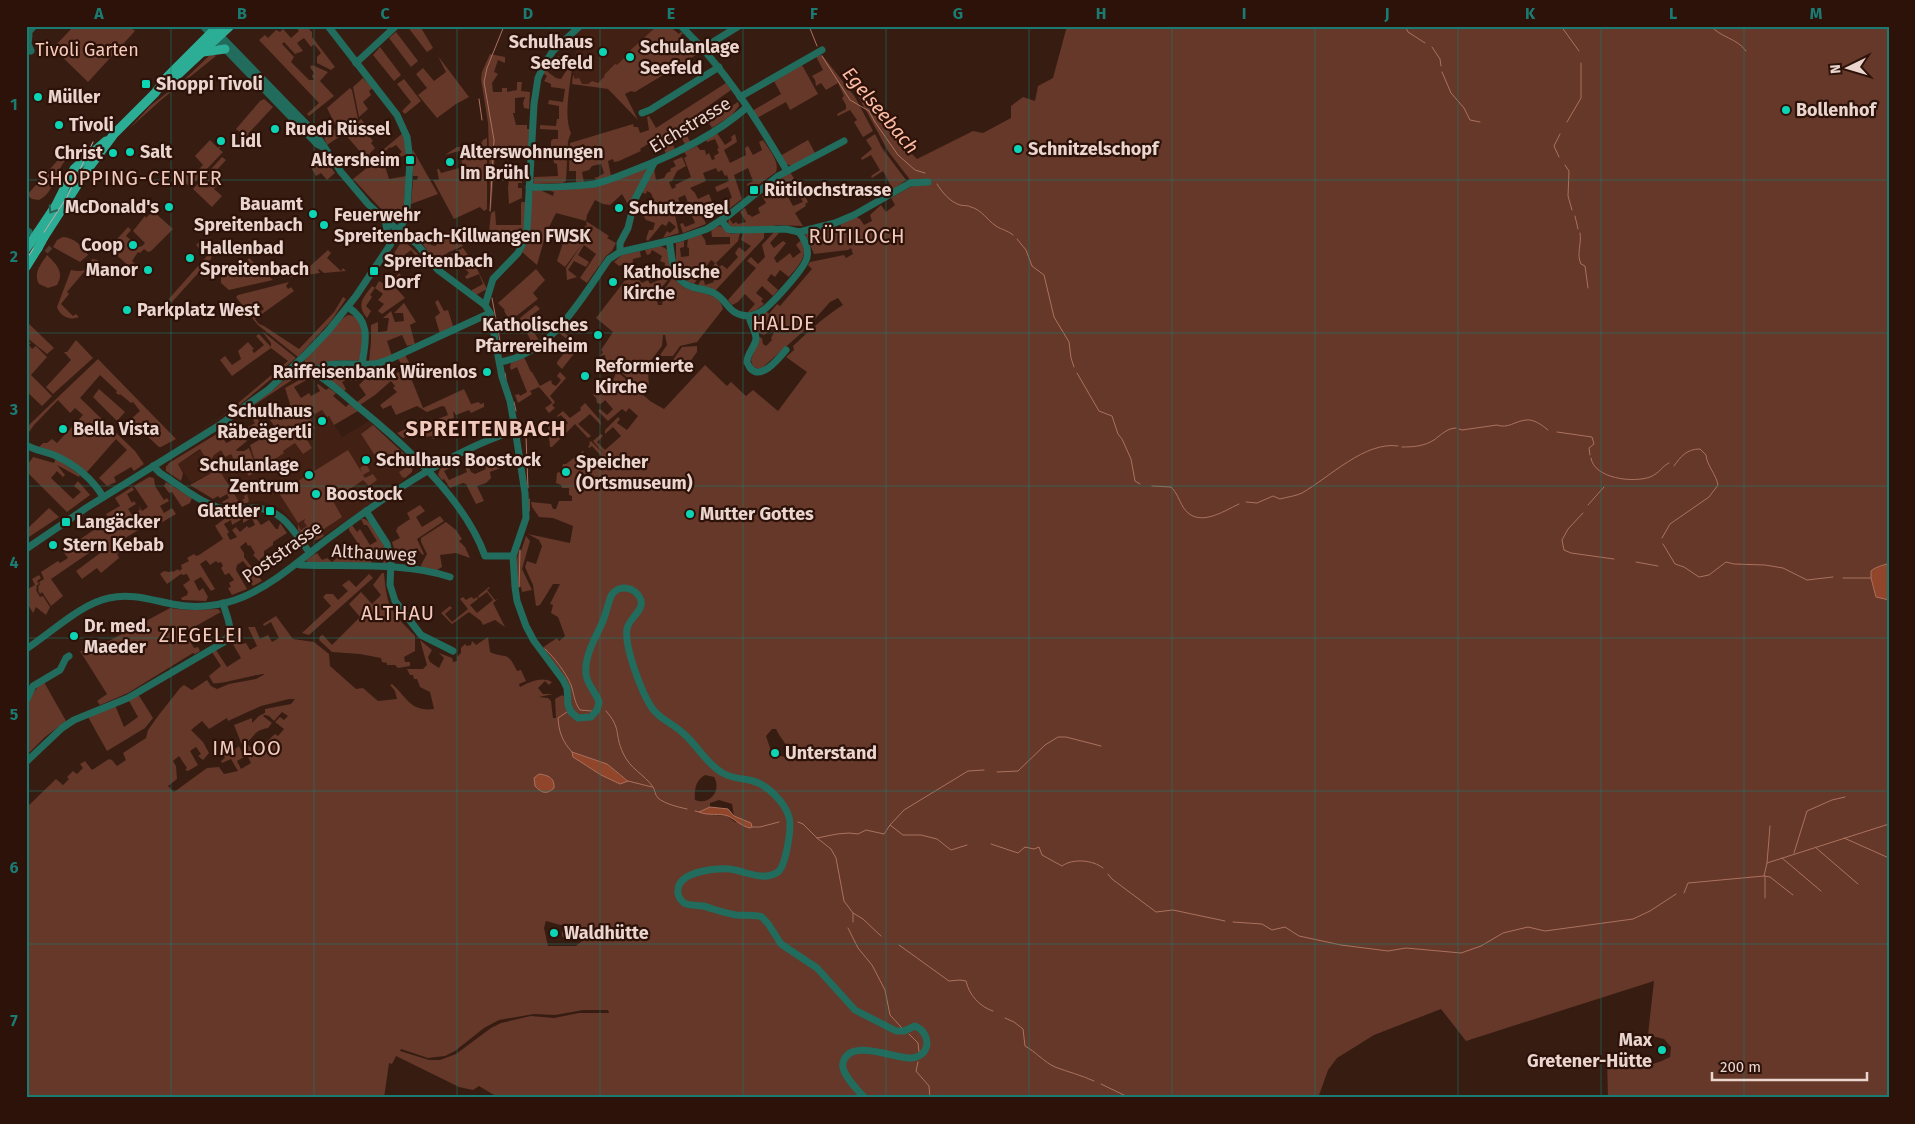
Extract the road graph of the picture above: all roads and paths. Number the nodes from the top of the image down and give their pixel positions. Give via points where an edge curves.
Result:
1 (203, 26) edge
2 (230, 26) edge
3 (328, 26) edge
4 (396, 26) edge
5 (580, 26) edge
6 (681, 26) edge
7 (739, 26) edge
8 (33, 27) edge
9 (215, 32) edge
10 (27, 37) edge
11 (703, 48) junction
12 (225, 49) junction
13 (28, 50) edge
14 (822, 50) dead end
15 (203, 52) junction
16 (356, 63) junction
17 (719, 67) junction
18 (155, 93) junction
19 (740, 97) junction
20 (746, 108) junction
21 (642, 113) dead end
22 (844, 141) dead end
23 (323, 147) junction
24 (654, 163) junction
25 (786, 171) junction
26 (928, 182) dead end
27 (529, 186) junction
28 (385, 220) junction
29 (721, 220) junction
30 (399, 230) junction
31 (799, 232) junction
32 (34, 233) edge
33 (669, 241) junction
34 (390, 245) junction
35 (32, 247) edge
36 (620, 252) junction
37 (26, 267) edge
38 (485, 305) junction
39 (348, 307) junction
40 (490, 313) junction
41 (748, 316) junction
42 (786, 350) dead end
43 (500, 362) junction
44 (362, 364) junction
45 (516, 430) junction
46 (26, 445) edge
47 (153, 466) junction
48 (428, 471) junction
49 (103, 497) junction
50 (366, 511) junction
51 (26, 549) edge
52 (310, 553) junction
53 (513, 556) junction
54 (296, 564) junction
55 (391, 567) junction
56 (450, 577) dead end
57 (223, 603) junction
58 (26, 649) edge
59 (453, 651) dead end
60 (69, 656) dead end
61 (26, 701) edge
62 (26, 762) edge
63 (865, 1098) edge

1 - 9 street
2 - 9 main road
3 - 16 street
4 - 16 street
5 - 27 street via 553,51 538,78
6 - 11 street
7 - 11 street
8 - 10 street
9 - 12 street
9 - 15 main road
9 - 18 main road via 167,77
9 - 23 street via 315,134
10 - 13 street
11 - 17 street
12 - 15 main road
12 - 23 street via 316,144
14 - 19 street
15 - 18 main road
16 - 30 street via 397,115 407,137 410,152 408,194 405,219
17 - 19 street
17 - 21 street
18 - 32 main road via 114,134
19 - 20 street
20 - 24 street, Eichstrasse via 730,122
20 - 25 street
22 - 25 street
23 - 28 street via 351,184
24 - 27 street via 594,184
24 - 36 street, Eichstrasse via 635,199
25 - 29 street
26 - 31 street via 910,183 854,215
27 - 38 street via 523,244 493,279
28 - 30 street
28 - 34 street
29 - 31 street via 732,230 786,229
29 - 33 street
30 - 34 street
30 - 38 street via 418,244 438,270
31 - 41 street via 808,250 803,267 766,307
32 - 35 main road, bridge
33 - 36 street
33 - 41 street via 673,267 683,283 715,294 737,315
34 - 39 street
35 - 37 main road
36 - 43 street via 609,259 548,339 519,357
38 - 40 street
39 - 44 street via 364,323 366,330
39 - 47 street via 269,389
40 - 43 street
40 - 44 street via 388,360
41 - 42 street via 756,337 748,359 752,370 764,371
43 - 45 street
44 - 48 street via 324,366 318,368 316,374 371,417
45 - 48 street, Poststrasse
45 - 53 street via 526,513
46 - 49 street via 70,464 86,475
47 - 49 street
47 - 52 street via 212,505 226,509 265,509 278,514
48 - 50 street, Poststrasse
48 - 53 street via 470,525 485,556
49 - 51 street
50 - 52 street, Poststrasse
50 - 55 street via 387,544
52 - 54 street, Poststrasse
53 - 63 street via 515,587 526,626 567,688 571,712 582,718 594,715 597,710 599,702 586,674 593,642 614,591 624,587 634,591 641,602 640,609 627,627 628,644 634,668 653,710 684,733 718,770 727,776 765,787 785,807 790,824 784,861 777,872 759,876 729,869 690,875 682,880 678,895 685,903 735,915 762,917 781,944 817,968 855,1010 891,1030 904,1031 915,1026 921,1029 927,1044 920,1057 861,1050 852,1052 844,1060 844,1072
54 - 55 street, Althauweg
54 - 57 street, Poststrasse via 243,597
55 - 56 street, Althauweg via 424,570
55 - 59 street via 392,593 408,619 421,635
57 - 58 street, Poststrasse via 185,606 136,596 111,597 92,604
57 - 62 street via 230,628 224,642 128,698 74,720
60 - 61 street via 60,670 33,686

